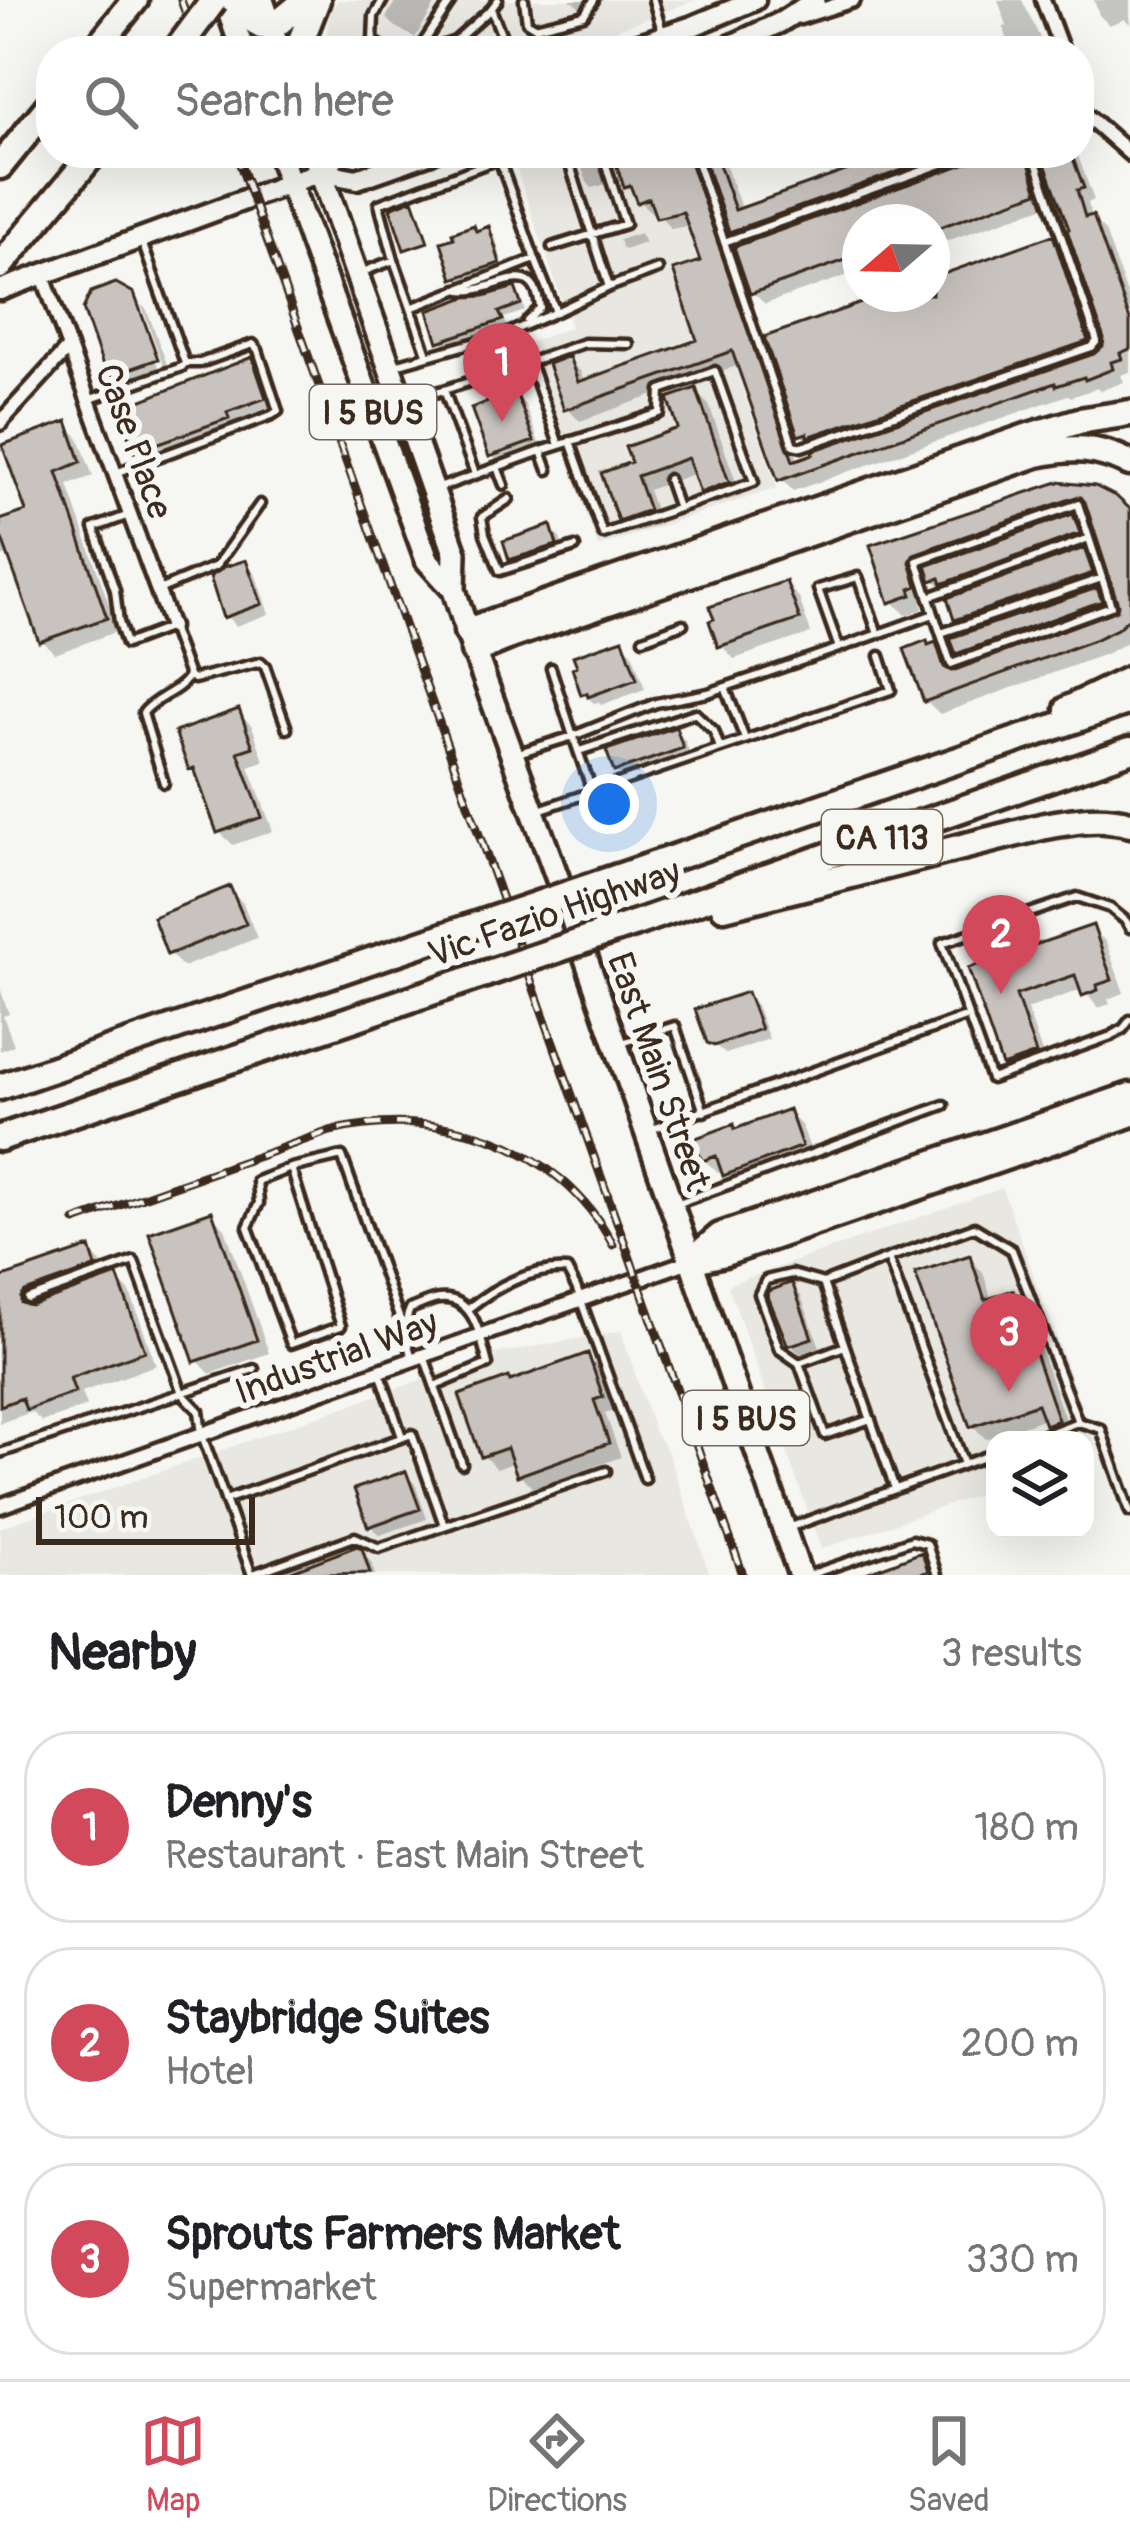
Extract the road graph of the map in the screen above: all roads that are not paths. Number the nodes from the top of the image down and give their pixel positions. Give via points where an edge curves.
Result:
1 (135, 0) edge
2 (214, 0) edge
3 (225, 0) edge
4 (245, 0) edge
5 (262, 0) edge
6 (306, 0) edge
7 (317, 0) edge
8 (383, 0) edge
9 (452, 0) edge
10 (498, 0) edge
11 (524, 0) edge
12 (594, 0) edge
13 (653, 0) edge
14 (755, 0) edge
15 (815, 0) edge
16 (853, 0) edge
17 (1043, 0) edge
18 (491, 10) junction
19 (781, 22) junction
20 (271, 26) junction
21 (106, 36) edge
22 (187, 36) edge
23 (238, 36) edge
24 (274, 36) edge
25 (303, 36) edge
26 (373, 36) edge
27 (428, 36) edge
28 (460, 36) edge
29 (502, 36) edge
30 (661, 36) edge
31 (678, 36) edge
32 (751, 36) edge
33 (1056, 36) edge
34 (36, 122) edge
35 (1094, 122) edge
36 (1130, 154) edge
37 (0, 166) edge
38 (82, 168) edge
39 (285, 168) edge
40 (309, 168) edge
41 (319, 168) edge
42 (331, 168) edge
43 (388, 168) edge
44 (475, 168) edge
45 (502, 168) edge
46 (571, 168) edge
47 (607, 168) edge
48 (699, 168) edge
49 (930, 168) edge
50 (1038, 168) edge
51 (291, 182) junction
52 (591, 234) junction
53 (141, 239) junction
54 (724, 242) junction
55 (552, 247) dead end
56 (535, 259) junction
57 (394, 260) junction
58 (0, 266) edge
59 (658, 269) dead end
60 (357, 275) junction
61 (43, 276) junction
62 (609, 287) junction
63 (0, 290) edge
64 (457, 290) junction
65 (411, 308) junction
66 (556, 312) junction
67 (485, 339) junction
68 (629, 344) dead end
69 (69, 347) junction
70 (427, 354) junction
71 (530, 362) junction
72 (185, 363) junction
73 (389, 367) junction
74 (444, 390) junction
75 (88, 400) junction
76 (401, 402) junction
77 (1130, 412) edge
78 (375, 416) junction
79 (0, 423) edge
80 (570, 441) junction
81 (560, 445) junction
82 (541, 451) junction
83 (1130, 463) edge
84 (497, 466) junction
85 (548, 470) dead end
86 (115, 473) junction
87 (475, 474) junction
88 (668, 479) dead end
89 (504, 485) dead end
90 (432, 490) junction
91 (509, 499) dead end
92 (260, 504) dead end
93 (678, 508) junction
94 (130, 515) junction
95 (1089, 538) junction
96 (574, 548) dead end
97 (1102, 578) junction
98 (454, 590) junction
99 (158, 591) junction
100 (928, 597) junction
101 (934, 614) junction
102 (683, 624) dead end
103 (171, 627) junction
104 (878, 634) junction
105 (940, 634) junction
106 (643, 639) dead end
107 (470, 641) junction
108 (839, 648) junction
109 (880, 656) dead end
110 (550, 668) dead end
111 (189, 676) junction
112 (1130, 679) edge
113 (725, 687) junction
114 (1130, 701) edge
115 (287, 729) dead end
116 (574, 736) junction
117 (745, 739) junction
118 (720, 748) junction
119 (1130, 750) edge
120 (579, 751) junction
121 (512, 755) junction
122 (972, 757) junction
123 (164, 783) dead end
124 (593, 792) junction
125 (533, 812) junction
126 (1130, 824) edge
127 (633, 924) junction
128 (1130, 928) edge
129 (968, 1016) junction
130 (1130, 1020) edge
131 (616, 1045) junction
132 (0, 1087) edge
133 (1130, 1096) edge
134 (944, 1105) dead end
135 (704, 1112) junction
136 (1130, 1114) edge
137 (646, 1132) junction
138 (0, 1138) edge
139 (291, 1168) junction
140 (673, 1205) junction
141 (887, 1258) junction
142 (692, 1260) junction
143 (823, 1283) junction
144 (28, 1299) dead end
145 (580, 1301) junction
146 (469, 1308) junction
147 (405, 1334) junction
148 (479, 1336) junction
149 (845, 1346) junction
150 (419, 1358) junction
151 (800, 1363) junction
152 (254, 1369) dead end
153 (380, 1372) junction
154 (435, 1386) junction
155 (182, 1393) junction
156 (871, 1419) junction
157 (1078, 1422) junction
158 (1054, 1431) edge
159 (202, 1435) junction
160 (402, 1437) junction
161 (0, 1454) edge
162 (986, 1456) edge
163 (462, 1464) dead end
164 (964, 1464) junction
165 (606, 1471) dead end
166 (645, 1479) dead end
167 (895, 1489) junction
168 (225, 1500) junction
169 (0, 1506) edge
170 (1130, 1512) edge
171 (444, 1526) junction
172 (785, 1529) junction
173 (805, 1575) edge
174 (938, 1575) edge

1 - 21 highway
2 - 22 highway, bridge
3 - 23 main road
4 - 20 highway via 256,24
5 - 20 main road
6 - 20 highway
7 - 25 highway
8 - 26 lane
9 - 27 lane
10 - 18 lane
11 - 12 lane via 535,27 584,15
13 - 30 lane
14 - 31 main road
15 - 19 main road
16 - 19 street
17 - 33 street
18 - 28 lane
18 - 29 lane
19 - 32 main road
20 - 24 main road
34 - 37 highway
35 - 36 street
38 - 58 highway
39 - 51 main road, East Main Street
40 - 51 main road
41 - 60 main road, East Main Street / I 5 BUS
42 - 43 main road via 357,179
44 - 57 lane via 379,204
45 - 56 lane
46 - 52 lane
47 - 52 lane via 625,224
48 - 54 lane
49 - 54 lane
50 - 54 lane via 1092,346 802,447 793,445
51 - 53 main road
51 - 78 main road, East Main Street / I 5 BUS
52 - 55 lane
52 - 62 lane
53 - 61 main road
53 - 72 lane
56 - 64 lane
56 - 66 lane
57 - 60 lane
57 - 65 lane
59 - 62 lane
60 - 73 main road, East Main Street / I 5 BUS
61 - 63 main road
61 - 69 street, Case Place
62 - 66 lane
64 - 65 lane
64 - 67 lane via 514,278 535,287 540,308 531,319
65 - 70 lane
66 - 67 lane
67 - 70 lane
68 - 71 lane via 584,343
69 - 75 street, Case Place
69 - 79 street
70 - 73 lane
71 - 74 lane
71 - 81 lane
72 - 75 lane
72 - 86 lane via 253,344 278,411
73 - 76 main road, East Main Street / I 5 BUS
74 - 76 lane
74 - 87 lane
75 - 86 street, Case Place
76 - 90 main road, East Main Street / I 5 BUS
77 - 107 highway via 1032,435
78 - 90 main road via 410,480
78 - 98 main road, East Main Street / I 5 BUS via 428,560
80 - 81 lane
80 - 93 lane via 603,534
80 - 93 lane via 660,413 661,390 715,371 754,482
81 - 82 lane
82 - 84 lane
82 - 85 lane
83 - 107 highway via 1068,447 1037,454 510,635
84 - 87 lane
84 - 89 lane
86 - 94 street, Case Place
87 - 90 lane
88 - 93 lane
90 - 98 main road, East Main Street / I 5 BUS via 455,553
91 - 96 lane via 482,517 500,571
92 - 99 lane via 216,566
94 - 99 street, Case Place
94 - 103 lane via 94,528 126,644
95 - 97 lane
95 - 100 lane
95 - 100 lane via 1078,504 917,561
97 - 105 lane
97 - 105 lane via 1111,606 951,664
98 - 107 main road, East Main Street / I 5 BUS
99 - 103 street, Case Place
100 - 101 lane
101 - 104 lane
101 - 105 lane
102 - 106 lane
103 - 111 lane
104 - 108 lane
104 - 108 lane via 858,577 818,589
107 - 121 main road, East Main Street / I 5 BUS
108 - 113 lane
109 - 117 lane via 891,690
110 - 116 lane
111 - 115 lane via 261,662
111 - 123 lane via 143,713
112 - 122 highway
113 - 116 lane
113 - 117 lane
114 - 122 highway, Vic Fazio Highway / CA 113
116 - 120 lane
116 - 121 lane
117 - 118 lane
118 - 120 lane via 695,713
118 - 124 lane
119 - 127 highway, Vic Fazio Highway / CA 113
120 - 124 lane
121 - 125 main road, East Main Street / I 5 BUS
122 - 132 highway, Vic Fazio Highway / CA 113, bridge
124 - 125 lane
125 - 131 main road, East Main Street / I 5 BUS
126 - 127 highway via 1045,826
127 - 138 highway, Vic Fazio Highway / CA 113, bridge
128 - 129 lane via 1110,908 1077,897 942,943
129 - 130 lane via 991,1079 1112,1036
129 - 135 lane
131 - 135 lane via 675,1026
131 - 137 main road, East Main Street / I 5 BUS
133 - 142 highway via 720,1236
134 - 140 lane
135 - 137 lane
136 - 142 highway
137 - 140 main road, East Main Street / I 5 BUS
139 - 139 lane via 257,1181 259,1203 248,1227 291,1344 341,1326
139 - 147 lane via 342,1156
140 - 142 main road, East Main Street / I 5 BUS
141 - 143 lane
141 - 157 lane via 974,1227 1012,1250
141 - 164 lane
142 - 145 street, Industrial Way
142 - 172 main road, East Main Street / I 5 BUS
143 - 149 lane
143 - 151 lane via 791,1274 766,1280 759,1294 779,1349
144 - 155 lane via 134,1261
145 - 146 lane via 567,1270 554,1269 489,1292
145 - 148 street, Industrial Way
145 - 166 lane
146 - 147 lane via 440,1299 410,1309
146 - 148 lane
147 - 150 lane
148 - 150 street, Industrial Way
148 - 154 lane via 488,1364
149 - 151 lane
149 - 156 lane
150 - 153 street, Industrial Way
150 - 154 lane
151 - 156 lane via 825,1435
152 - 155 lane
153 - 159 street, Industrial Way
153 - 160 lane
154 - 163 lane
155 - 159 lane via 199,1411
155 - 161 lane
156 - 167 lane
157 - 158 lane
157 - 170 lane via 1101,1429
159 - 168 lane
159 - 169 street, Industrial Way
160 - 168 lane
160 - 171 lane via 412,1433
162 - 164 lane
164 - 167 lane
165 - 171 lane
167 - 172 lane
168 - 171 lane via 251,1575 355,1538 379,1548
172 - 173 main road, East Main Street / I 5 BUS
173 - 174 lane via 912,1540 927,1544

